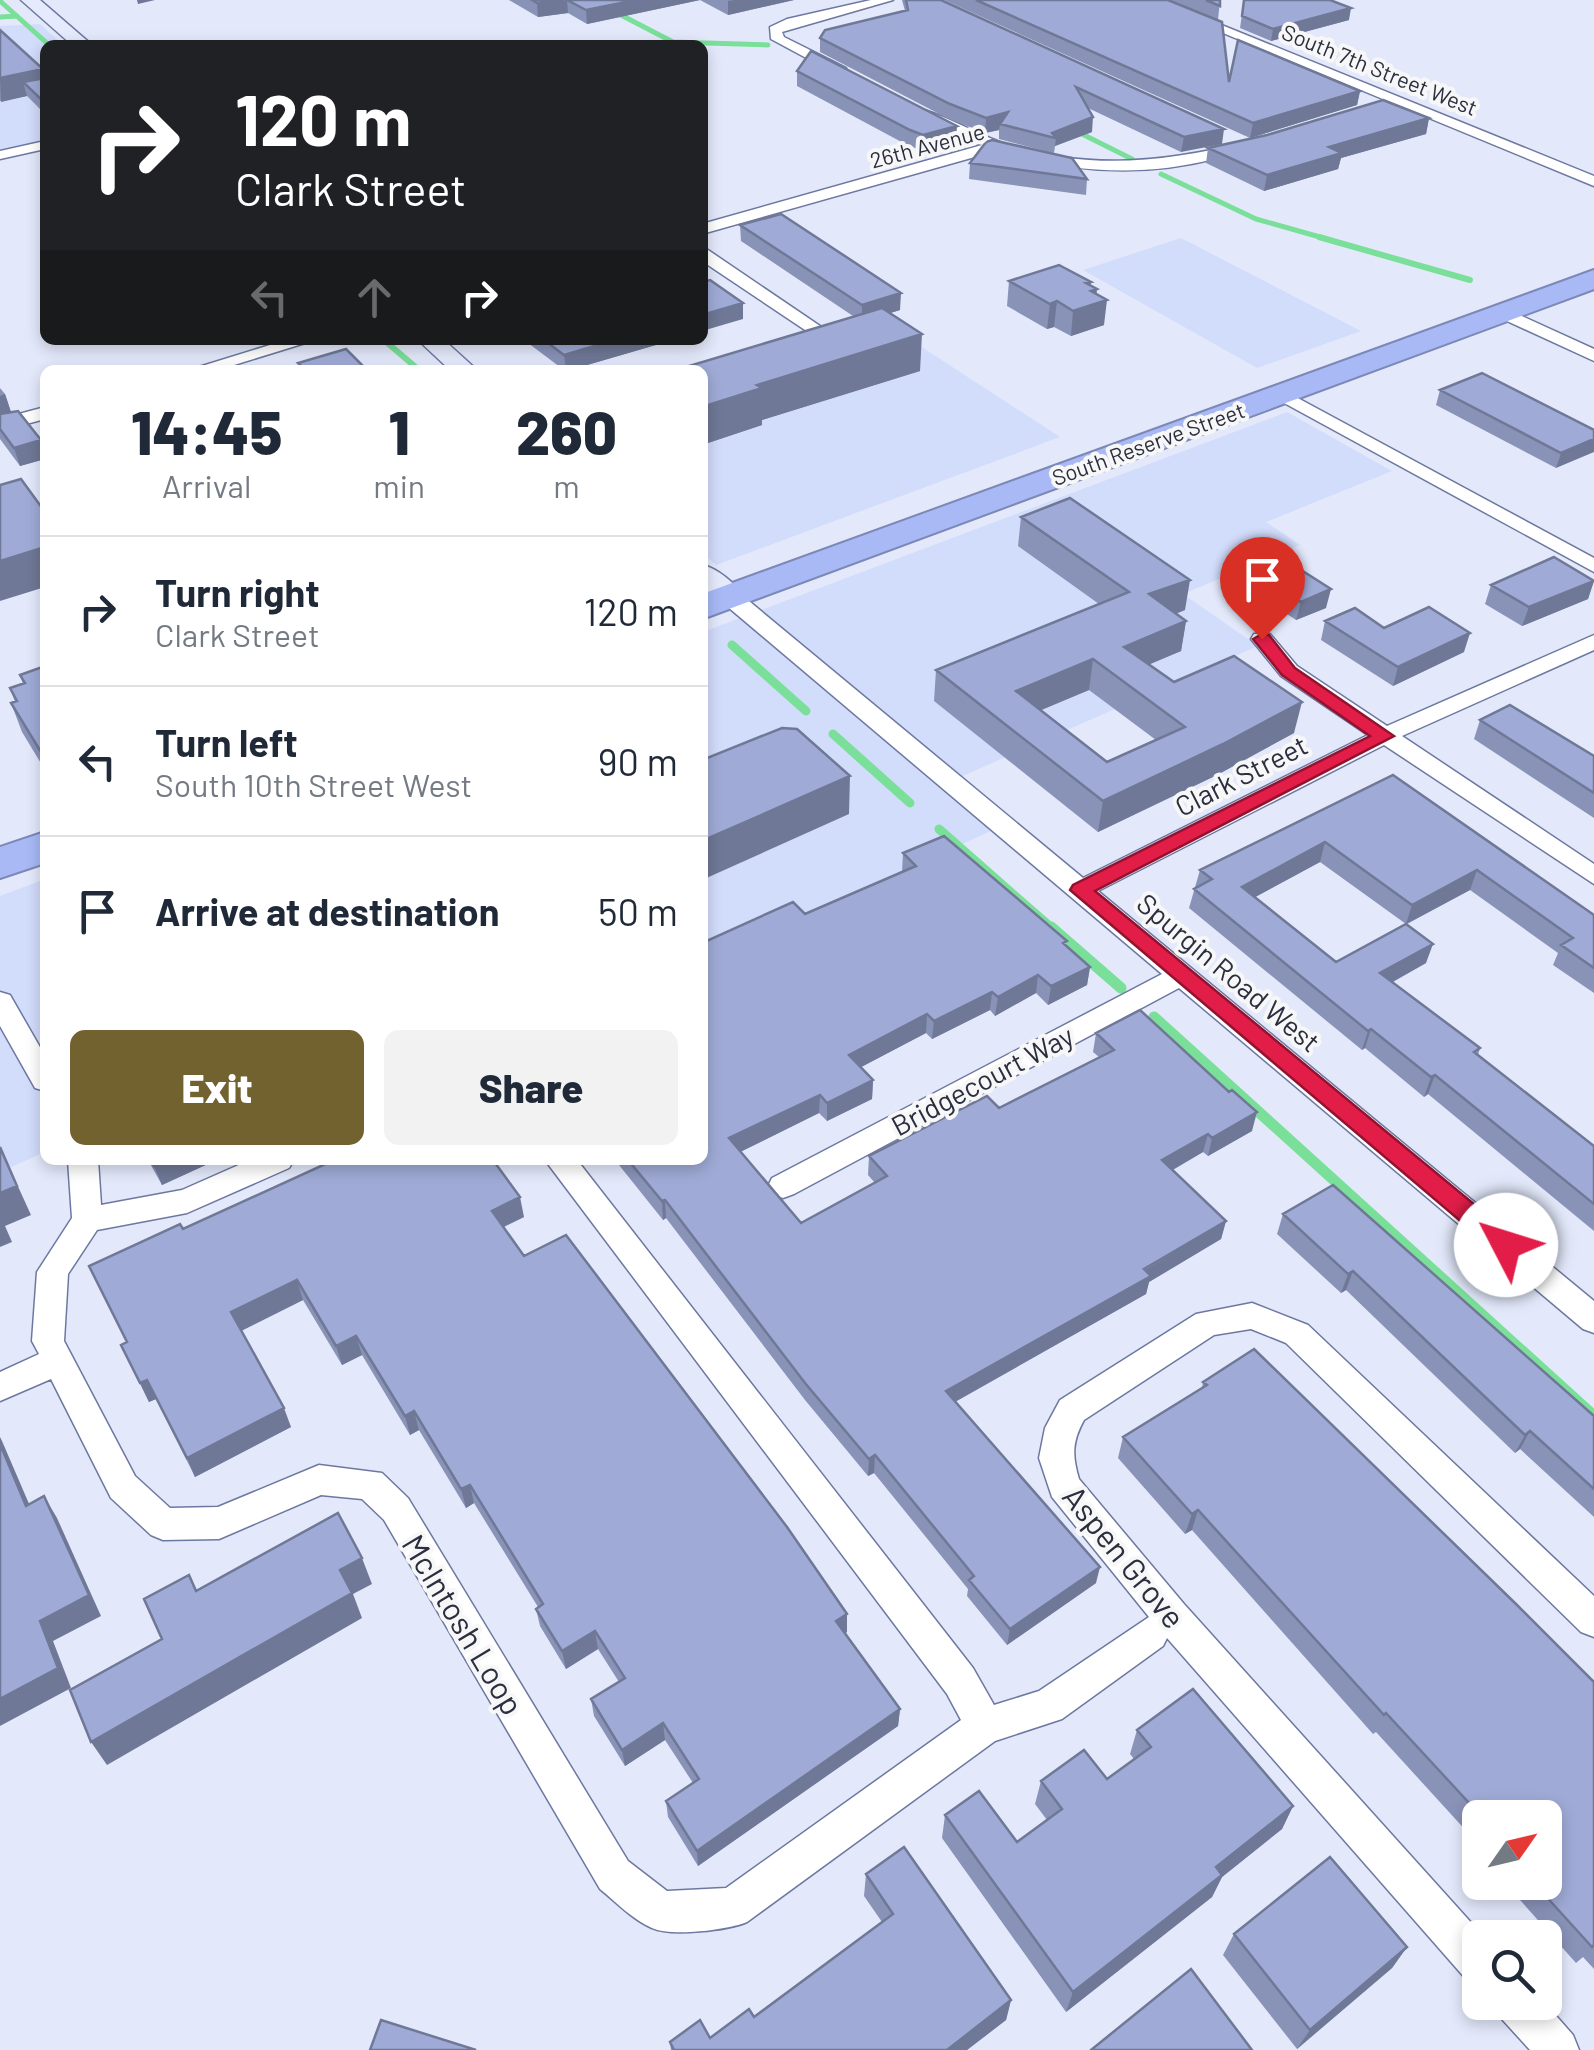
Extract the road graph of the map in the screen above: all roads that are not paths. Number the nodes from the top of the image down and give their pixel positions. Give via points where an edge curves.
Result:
1 (30, 0) edge
2 (887, 0) edge
3 (1149, 0) edge
4 (77, 40) edge
5 (859, 80) edge
6 (1398, 101) junction
7 (910, 107) edge
8 (1379, 107) edge
9 (1230, 138) dead end
10 (1266, 141) edge
11 (40, 146) edge
12 (1247, 146) junction
13 (992, 147) junction
14 (0, 155) edge
15 (1594, 181) edge
16 (708, 227) edge
17 (708, 256) edge
18 (1594, 278) edge
19 (1502, 312) junction
20 (814, 328) edge
21 (288, 345) edge
22 (436, 345) edge
23 (1594, 356) edge
24 (216, 365) edge
25 (459, 365) edge
26 (1281, 394) junction
27 (40, 414) edge
28 (0, 425) edge
29 (1594, 566) edge
30 (716, 602) edge
31 (1262, 639) dead end
32 (1594, 642) edge
33 (1384, 736) junction
34 (40, 849) edge
35 (0, 863) edge
36 (1594, 876) edge
37 (1080, 890) junction
38 (1182, 975) junction
39 (0, 1002) edge
40 (40, 1072) edge
41 (83, 1165) edge
42 (267, 1165) edge
43 (564, 1165) edge
44 (784, 1186) dead end
45 (86, 1220) junction
46 (1593, 1317) edge
47 (57, 1361) junction
48 (0, 1387) edge
49 (1594, 1620) edge
50 (1150, 1634) dead end
51 (984, 1726) junction
52 (1462, 1943) edge
53 (1532, 2020) edge
54 (1558, 2050) edge

1 - 4 street
2 - 5 street via 774,30 778,39
3 - 6 street, South 7th Street West
6 - 8 street
6 - 15 street, South 7th Street West
7 - 13 street
9 - 12 street
10 - 12 street, 26th Avenue
11 - 14 street
12 - 13 street, 26th Avenue via 1184,163 1124,169
13 - 16 street, 26th Avenue
17 - 20 street
18 - 19 highway, South Reserve Street
19 - 23 street
19 - 26 highway, South Reserve Street
21 - 24 street
22 - 25 street
26 - 29 street
26 - 30 highway, South Reserve Street
27 - 28 street
30 - 37 street, Spurgin Road West
31 - 33 street via 1289,672
32 - 33 street, Clark Street
33 - 36 street
33 - 37 street, Clark Street
34 - 35 highway
37 - 38 street, Spurgin Road West
38 - 44 street, Bridgecourt Way
38 - 46 street, Spurgin Road West
39 - 40 street
41 - 45 street
42 - 45 street via 188,1201
43 - 51 street via 960,1681
45 - 47 street, McIntosh Loop via 53,1272 48,1342
47 - 48 street
47 - 51 street, McIntosh Loop via 123,1487 163,1524 219,1523 320,1480 370,1484 396,1509 614,1874 661,1912 733,1908
49 - 52 street, Aspen Grove via 1297,1334 1252,1316 1208,1324 1177,1342 1072,1410 1057,1438 1064,1486
50 - 51 street, McIntosh Loop via 1049,1706
53 - 54 street

